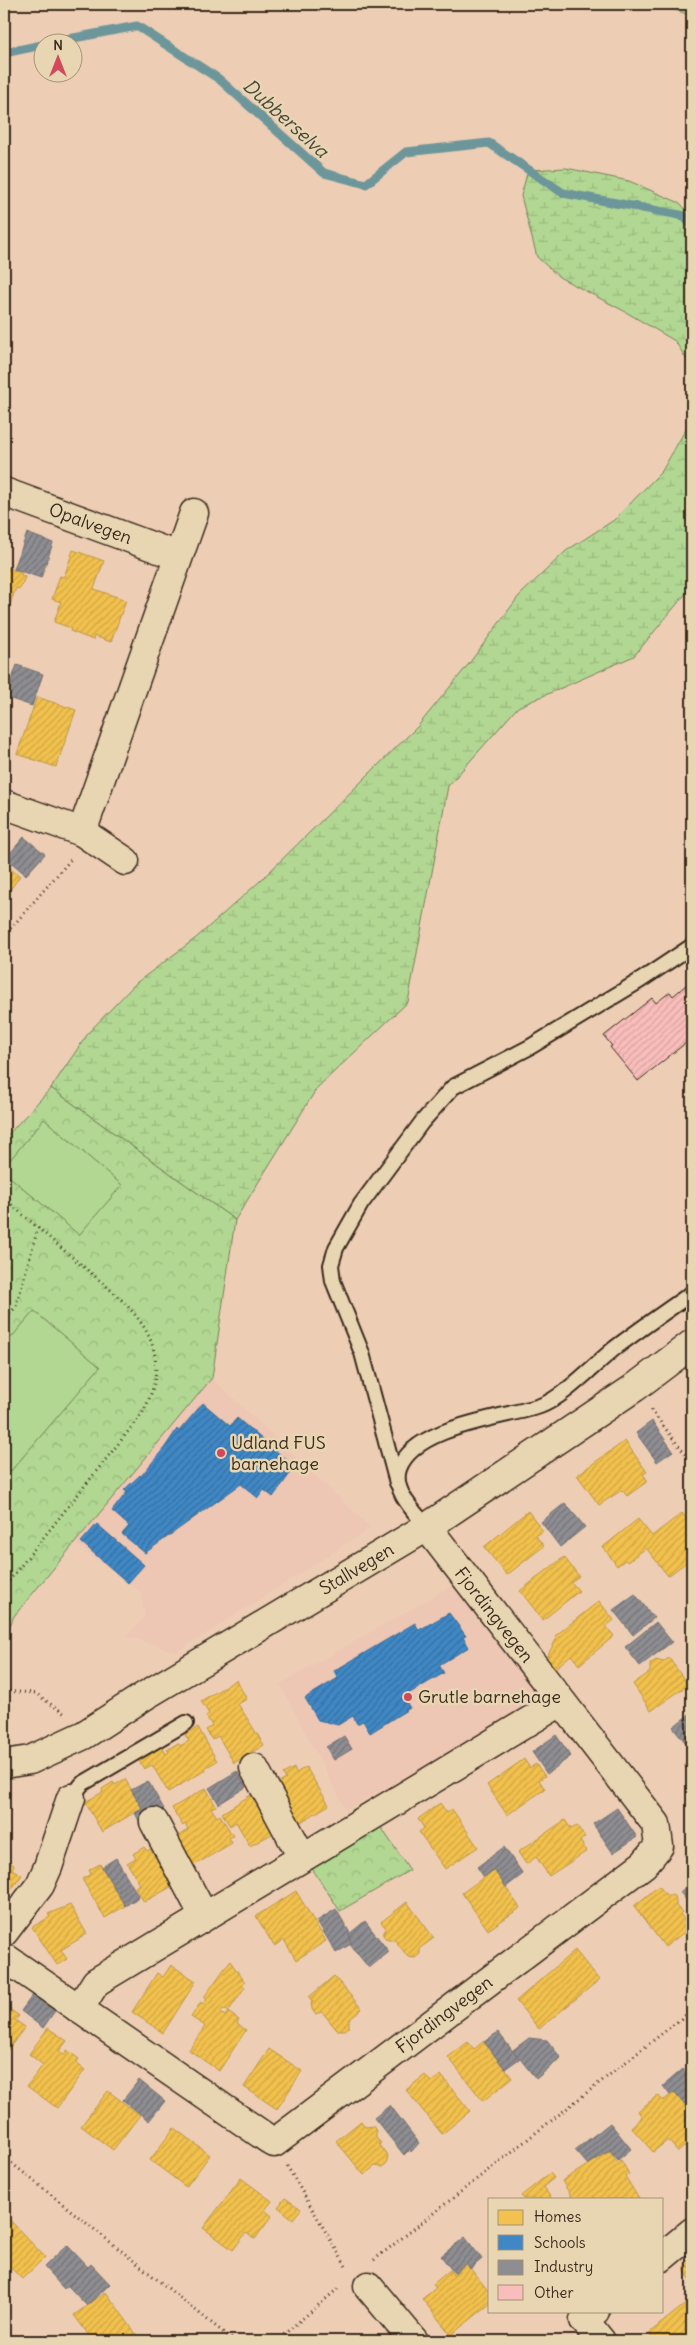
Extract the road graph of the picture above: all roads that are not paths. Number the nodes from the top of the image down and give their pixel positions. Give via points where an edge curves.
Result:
1 (4, 492) edge
2 (194, 513) dead end
3 (178, 556) junction
4 (4, 804) edge
5 (82, 832) junction
6 (125, 861) dead end
7 (692, 946) edge
8 (692, 1293) edge
9 (692, 1344) edge
10 (396, 1483) junction
11 (427, 1527) junction
12 (561, 1702) junction
13 (186, 1723) dead end
14 (4, 1764) edge
15 (254, 1768) dead end
16 (71, 1798) joint
17 (154, 1822) dead end
18 (302, 1858) junction
19 (204, 1916) junction
20 (4, 1932) edge
21 (4, 1958) edge
22 (79, 2010) junction
23 (692, 2232) edge
24 (664, 2255) edge
25 (360, 2281) road end
26 (594, 2312) edge
27 (414, 2341) edge
28 (601, 2341) edge

1 - 3 street, Opalvegen
2 - 3 street
3 - 5 street
4 - 5 street
5 - 6 street
7 - 10 lane via 530,1047 453,1087 422,1122 361,1204 336,1248 331,1265 333,1280 362,1353
8 - 10 lane via 542,1405 451,1430 422,1442 407,1456
9 - 11 street, Stallvegen via 634,1388
10 - 11 lane
11 - 12 street, Fjordingvegen
11 - 14 street, Stallvegen via 84,1735 30,1760
12 - 18 street
12 - 22 street, Fjordingvegen via 656,1824 660,1846 644,1864 274,2143
13 - 16 lane via 82,1784
15 - 18 street
16 - 20 street via 40,1885
17 - 19 street
18 - 19 street
19 - 22 street via 96,1982
21 - 22 street
23 - 24 street
25 - 27 street
26 - 28 street via 584,2320

